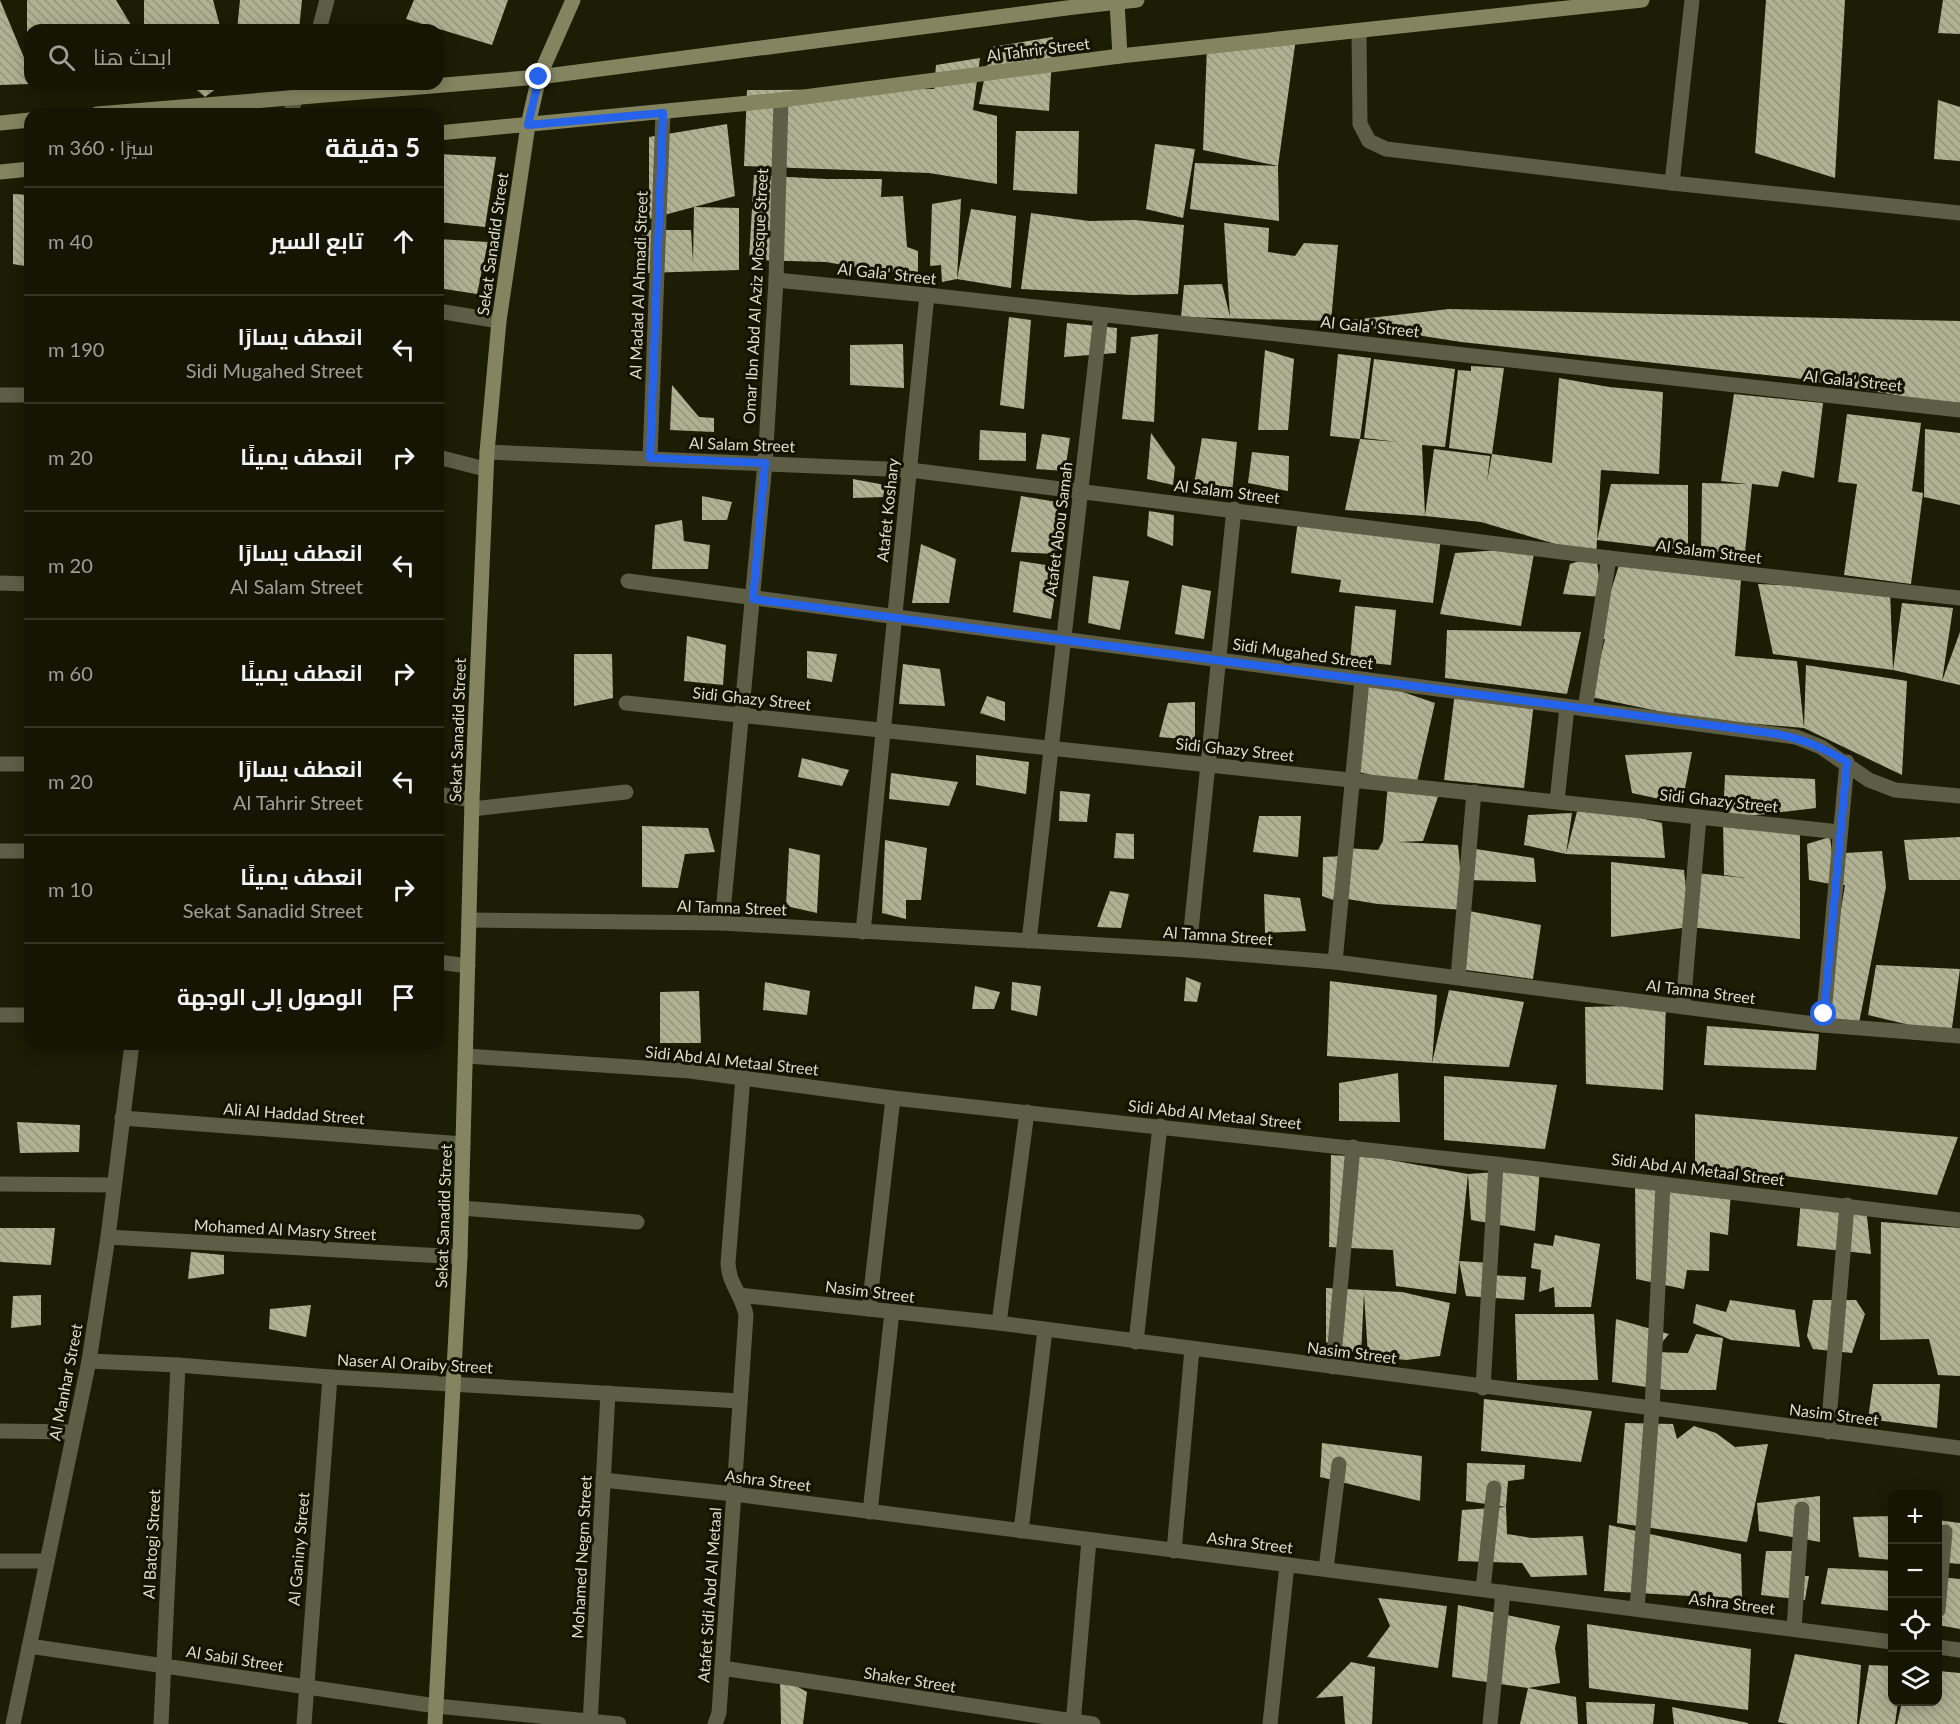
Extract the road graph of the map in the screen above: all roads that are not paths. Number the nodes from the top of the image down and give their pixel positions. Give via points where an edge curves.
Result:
1 (327, 0) edge
2 (573, 0) edge
3 (1137, 0) edge
4 (1642, 0) edge
5 (1692, 0) edge
6 (1117, 2) junction
7 (1074, 3) edge
8 (1544, 5) edge
9 (321, 24) edge
10 (1359, 32) junction
11 (1120, 56) junction
12 (539, 77) junction
13 (444, 83) edge
14 (315, 90) edge
15 (298, 91) edge
16 (781, 100) junction
17 (149, 108) edge
18 (292, 108) edge
19 (663, 113) junction
20 (24, 121) edge
21 (0, 123) edge
22 (528, 125) junction
23 (444, 132) edge
24 (24, 170) edge
25 (0, 172) edge
26 (1672, 183) junction
27 (1960, 213) edge
28 (776, 280) junction
29 (927, 294) junction
30 (444, 312) edge
31 (1101, 315) junction
32 (499, 321) junction
33 (0, 395) edge
34 (24, 395) edge
35 (1960, 410) edge
36 (486, 452) junction
37 (650, 458) junction
38 (444, 459) edge
39 (765, 463) junction
40 (485, 469) junction
41 (909, 470) junction
42 (1081, 491) junction
43 (1234, 509) junction
44 (1609, 558) junction
45 (628, 581) dead end
46 (0, 583) edge
47 (24, 584) edge
48 (1960, 598) edge
49 (753, 599) junction
50 (894, 618) junction
51 (1064, 640) junction
52 (1217, 660) junction
53 (1362, 680) junction
54 (626, 704) dead end
55 (1567, 707) junction
56 (1584, 709) junction
57 (741, 715) junction
58 (883, 730) junction
59 (1051, 747) junction
60 (1847, 762) junction
61 (0, 764) edge
62 (24, 764) edge
63 (1208, 764) junction
64 (1352, 779) junction
65 (626, 792) dead end
66 (1474, 792) junction
67 (444, 796) edge
68 (1960, 796) edge
69 (1557, 801) junction
70 (472, 804) junction
71 (1699, 817) junction
72 (1840, 832) junction
73 (0, 851) edge
74 (24, 851) edge
75 (469, 920) junction
76 (722, 923) junction
77 (863, 932) junction
78 (1029, 941) junction
79 (1190, 950) junction
80 (1335, 962) junction
81 (444, 963) edge
82 (468, 966) junction
83 (1458, 977) junction
84 (1683, 1007) junction
85 (0, 1015) edge
86 (24, 1015) edge
87 (1823, 1025) junction
88 (1960, 1036) edge
89 (131, 1050) edge
90 (466, 1056) junction
91 (743, 1077) junction
92 (893, 1098) junction
93 (1027, 1112) junction
94 (122, 1118) junction
95 (1160, 1126) junction
96 (463, 1144) junction
97 (1353, 1148) junction
98 (1496, 1164) junction
99 (0, 1184) edge
100 (1663, 1184) junction
101 (114, 1185) junction
102 (1847, 1205) junction
103 (461, 1208) junction
104 (1960, 1220) edge
105 (637, 1222) dead end
106 (108, 1237) junction
107 (460, 1257) junction
108 (739, 1295) junction
109 (869, 1309) junction
110 (892, 1312) junction
111 (999, 1323) junction
112 (1045, 1330) junction
113 (1136, 1342) junction
114 (1192, 1349) junction
115 (89, 1361) junction
116 (177, 1365) junction
117 (1332, 1367) junction
118 (330, 1377) junction
119 (454, 1383) junction
120 (1483, 1388) junction
121 (608, 1393) junction
122 (740, 1401) junction
123 (1652, 1409) junction
124 (0, 1431) edge
125 (1828, 1431) junction
126 (73, 1432) junction
127 (1960, 1448) edge
128 (1339, 1464) dead end
129 (603, 1480) junction
130 (1494, 1488) dead end
131 (734, 1494) junction
132 (1802, 1509) dead end
133 (870, 1512) junction
134 (1021, 1531) junction
135 (1946, 1532) dead end
136 (1089, 1540) junction
137 (1174, 1551) junction
138 (0, 1561) edge
139 (47, 1561) junction
140 (1287, 1565) junction
141 (1326, 1569) junction
142 (1483, 1589) junction
143 (1503, 1592) junction
144 (1939, 1598) edge
145 (1637, 1609) junction
146 (1794, 1629) junction
147 (1888, 1641) edge
148 (29, 1646) junction
149 (1942, 1648) edge
150 (1960, 1650) edge
151 (164, 1666) junction
152 (722, 1668) junction
153 (305, 1687) junction
154 (436, 1706) junction
155 (0, 1723) edge
156 (590, 1723) edge
157 (1073, 1723) edge
158 (13, 1724) edge
159 (161, 1724) edge
160 (304, 1724) edge
161 (435, 1724) edge
162 (619, 1724) edge
163 (715, 1724) edge
164 (1094, 1724) edge
165 (1270, 1724) edge
166 (1490, 1724) edge

1 - 9 street
2 - 12 main road, Sekat Sanadid Street
3 - 6 main road
4 - 8 main road, Al Tahrir Street
5 - 26 street
6 - 7 main road
6 - 11 main road
7 - 12 main road
8 - 10 main road, Al Tahrir Street
10 - 11 main road, Al Tahrir Street
10 - 26 street via 1360,124 1369,141 1386,149
11 - 16 main road, Al Tahrir Street
12 - 13 main road
12 - 22 main road, Sekat Sanadid Street
14 - 15 main road
15 - 17 main road
15 - 18 street
16 - 19 main road, Al Tahrir Street
16 - 28 street, Omar Ibn Abd Al Aziz Mosque Street
19 - 22 main road, Al Tahrir Street
19 - 37 street, Al Madad Al Ahmadi Street
20 - 21 main road
22 - 23 main road, Al Tahrir Street
22 - 32 main road, Sekat Sanadid Street
24 - 25 main road
26 - 27 street
28 - 29 street, Al Gala' Street
28 - 39 street, Omar Ibn Abd Al Aziz Mosque Street
29 - 31 street, Al Gala' Street
29 - 41 street, Atafet Koshary
30 - 32 street
31 - 35 street, Al Gala' Street
31 - 42 street, Atafet Abou Samah
32 - 36 main road, Sekat Sanadid Street
33 - 34 street
36 - 37 street, Al Salam Street
36 - 40 main road, Sekat Sanadid Street
37 - 39 street, Al Salam Street
38 - 40 street
39 - 41 street, Al Salam Street
39 - 49 street, Omar Ibn Abd Al Aziz Mosque Street
40 - 70 main road, Sekat Sanadid Street
41 - 42 street, Al Salam Street
41 - 50 street, Atafet Koshary
42 - 43 street, Al Salam Street
42 - 51 street, Atafet Abou Samah
43 - 44 street, Al Salam Street
43 - 52 street
44 - 48 street, Al Salam Street
44 - 56 street
45 - 49 street, Sidi Mugahed Street
46 - 47 street
49 - 50 street, Sidi Mugahed Street
49 - 57 street, Omar Ibn Abd Al Aziz Mosque Street
50 - 51 street, Sidi Mugahed Street
50 - 58 street, Atafet Koshary
51 - 52 street, Sidi Mugahed Street
51 - 59 street, Atafet Abou Samah
52 - 53 street, Sidi Mugahed Street
52 - 63 street
53 - 55 street, Sidi Mugahed Street
53 - 64 street
54 - 57 street, Sidi Ghazy Street
55 - 56 street, Sidi Mugahed Street
55 - 69 street
56 - 60 street, Sidi Mugahed Street via 1796,737
57 - 58 street, Sidi Ghazy Street
57 - 76 street, Omar Ibn Abd Al Aziz Mosque Street
58 - 59 street, Sidi Ghazy Street
58 - 77 street, Atafet Koshary
59 - 63 street, Sidi Ghazy Street
59 - 78 street, Atafet Abou Samah
60 - 68 street, Sidi Mugahed Street via 1869,780 1895,790
60 - 72 street
61 - 62 street
63 - 64 street, Sidi Ghazy Street
63 - 79 street
64 - 66 street, Sidi Ghazy Street
64 - 80 street
65 - 70 street
66 - 69 street, Sidi Ghazy Street
66 - 83 street
67 - 70 street
69 - 71 street, Sidi Ghazy Street
70 - 75 main road, Sekat Sanadid Street
71 - 72 street, Sidi Ghazy Street
71 - 84 street
72 - 87 street
73 - 74 street
75 - 76 street, Al Tamna Street
75 - 82 main road, Sekat Sanadid Street
76 - 77 street, Al Tamna Street
77 - 78 street, Al Tamna Street
78 - 79 street, Al Tamna Street
79 - 80 street, Al Tamna Street
80 - 83 street, Al Tamna Street
81 - 82 street
82 - 90 main road, Sekat Sanadid Street
83 - 84 street, Al Tamna Street
84 - 87 street, Al Tamna Street
85 - 86 street
87 - 88 street, Al Tamna Street
89 - 94 street, Al Manhar Street
90 - 91 street, Sidi Abd Al Metaal Street
90 - 96 main road, Sekat Sanadid Street
91 - 92 street, Sidi Abd Al Metaal Street
91 - 108 street, Atafet Sidi Abd Al Metaal via 728,1263 729,1276
92 - 93 street, Sidi Abd Al Metaal Street
92 - 109 street
93 - 95 street, Sidi Abd Al Metaal Street
93 - 111 street
94 - 96 street, Ali Al Haddad Street
94 - 101 street, Al Manhar Street
95 - 97 street, Sidi Abd Al Metaal Street
95 - 113 street
96 - 103 main road, Sekat Sanadid Street
97 - 98 street, Sidi Abd Al Metaal Street
97 - 117 street
98 - 100 street, Sidi Abd Al Metaal Street
98 - 120 street
99 - 101 street
100 - 102 street, Sidi Abd Al Metaal Street
100 - 123 street
101 - 106 street, Al Manhar Street
102 - 104 street, Sidi Abd Al Metaal Street
102 - 125 street
103 - 105 street
103 - 107 main road, Sekat Sanadid Street
106 - 107 street, Mohamed Al Masry Street
106 - 115 street, Al Manhar Street
107 - 119 main road, Sekat Sanadid Street
108 - 109 street, Nasim Street
108 - 122 street, Atafet Sidi Abd Al Metaal via 746,1315
109 - 110 street, Nasim Street
110 - 111 street, Nasim Street
110 - 133 street
111 - 112 street, Nasim Street
112 - 113 street, Nasim Street
112 - 134 street
113 - 114 street, Nasim Street
114 - 117 street, Nasim Street
114 - 137 street
115 - 116 street, Naser Al Oraiby Street
115 - 126 street, Al Manhar Street
116 - 118 street, Naser Al Oraiby Street
116 - 151 street, Al Batogi Street
117 - 120 street, Nasim Street
118 - 119 street, Naser Al Oraiby Street
118 - 153 street, Al Ganiny Street
119 - 121 street, Naser Al Oraiby Street
119 - 154 main road, Sekat Sanadid Street
120 - 123 street, Nasim Street
121 - 122 street, Naser Al Oraiby Street
121 - 129 street, Mohamed Negm Street
122 - 131 street, Atafet Sidi Abd Al Metaal
123 - 125 street, Nasim Street
123 - 145 street
124 - 126 street
125 - 127 street, Nasim Street
126 - 139 street, Al Manhar Street
128 - 141 street
129 - 131 street, Ashra Street
129 - 156 street, Mohamed Negm Street
130 - 142 street
131 - 133 street, Ashra Street
131 - 152 street, Atafet Sidi Abd Al Metaal
132 - 146 street
133 - 134 street, Ashra Street
134 - 136 street, Ashra Street
135 - 144 street
136 - 137 street, Ashra Street
136 - 157 street
137 - 140 street, Ashra Street
138 - 139 street
139 - 148 street, Al Manhar Street
140 - 141 street, Ashra Street
140 - 165 street
141 - 142 street, Ashra Street
142 - 143 street, Ashra Street
143 - 145 street, Ashra Street
143 - 166 street
145 - 146 street, Ashra Street
146 - 147 street, Ashra Street
148 - 151 street, Al Sabil Street
148 - 158 street, Al Manhar Street
149 - 150 street
151 - 153 street, Al Sabil Street
151 - 159 street, Al Batogi Street
152 - 157 street, Shaker Street
152 - 163 street, Atafet Sidi Abd Al Metaal
153 - 154 street, Al Sabil Street
153 - 160 street, Al Ganiny Street
154 - 156 street, Al Sabil Street
154 - 161 main road, Sekat Sanadid Street
155 - 158 street
156 - 162 street, Al Sabil Street
157 - 164 street, Shaker Street

